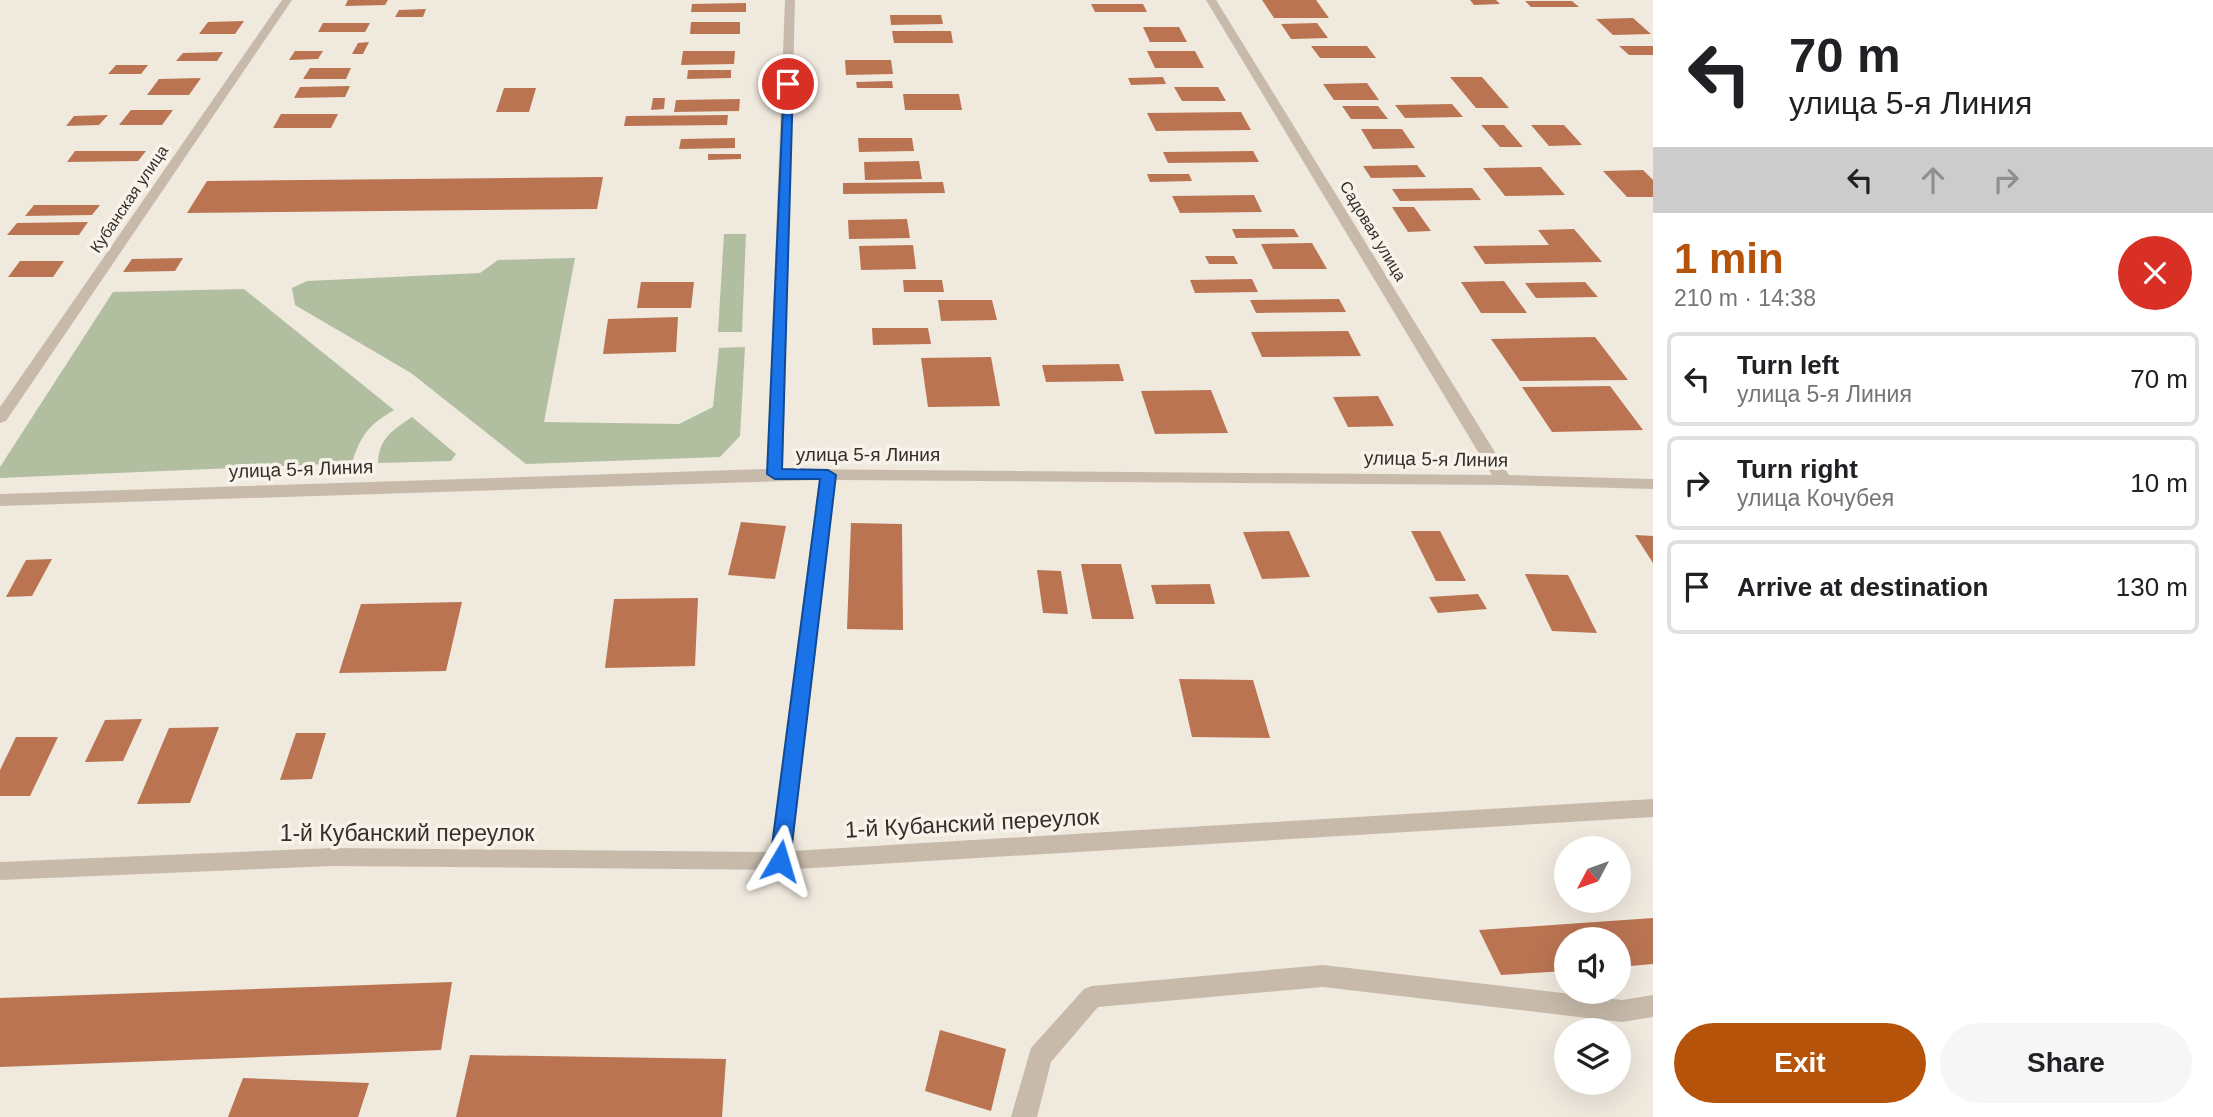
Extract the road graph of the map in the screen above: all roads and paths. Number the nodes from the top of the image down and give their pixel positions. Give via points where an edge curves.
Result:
1 (287, 0) edge
2 (790, 0) edge
3 (1211, 0) edge
4 (0, 418) edge
5 (775, 474) junction
6 (828, 475) junction
7 (1504, 480) junction
8 (1653, 484) edge
9 (0, 500) edge
10 (1653, 808) edge
11 (780, 861) junction
12 (0, 871) edge
13 (1653, 1006) edge
14 (1024, 1117) edge

1 - 4 street, Кубанская улица
2 - 5 street
3 - 7 street, Садовая улица
5 - 6 street, улица 5-я Линия
5 - 9 street, улица 5-я Линия
6 - 7 street, улица 5-я Линия
6 - 11 street
7 - 8 street, улица 5-я Линия
10 - 11 street, 1-й Кубанский переулок
11 - 12 street, 1-й Кубанский переулок via 332,857
13 - 14 street via 1622,1012 1323,976 1092,997 1040,1056

